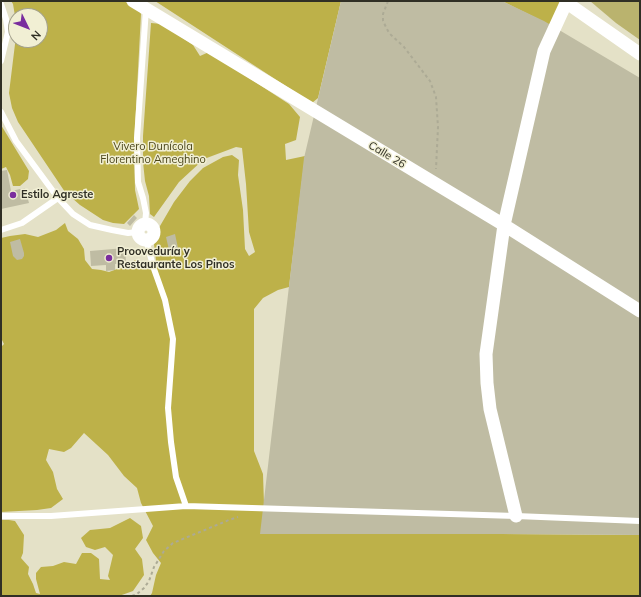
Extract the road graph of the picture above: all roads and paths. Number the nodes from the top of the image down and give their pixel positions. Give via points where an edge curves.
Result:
1 (133, 1) edge
2 (388, 1) edge
3 (567, 2) edge
4 (1, 4) edge
5 (146, 9) junction
6 (640, 54) edge
7 (1, 61) edge
8 (1, 112) edge
9 (435, 184) junction
10 (58, 198) junction
11 (504, 225) junction
12 (1, 230) edge
13 (143, 232) junction
14 (640, 311) edge
15 (186, 506) junction
16 (1, 516) edge
17 (242, 516) dead end
18 (516, 516) junction
19 (640, 521) edge
20 (132, 596) edge

1 - 5 street, Calle 26
2 - 9 path via 383,21 430,81 436,97 438,127
3 - 6 street
3 - 11 street via 544,51
4 - 7 lane via 8,32
5 - 9 street, Calle 26
5 - 13 lane via 137,138 138,182 146,213
8 - 10 lane via 16,141
9 - 11 street, Calle 26
10 - 12 lane via 22,223
10 - 13 lane via 73,214 90,225 112,230
11 - 14 street, Calle 26
11 - 18 street via 486,354 487,383 490,410
13 - 15 lane via 165,300 173,339 168,408 176,477
15 - 16 lane via 51,516
15 - 18 lane
17 - 20 path via 173,543 154,566 150,581
18 - 19 lane

